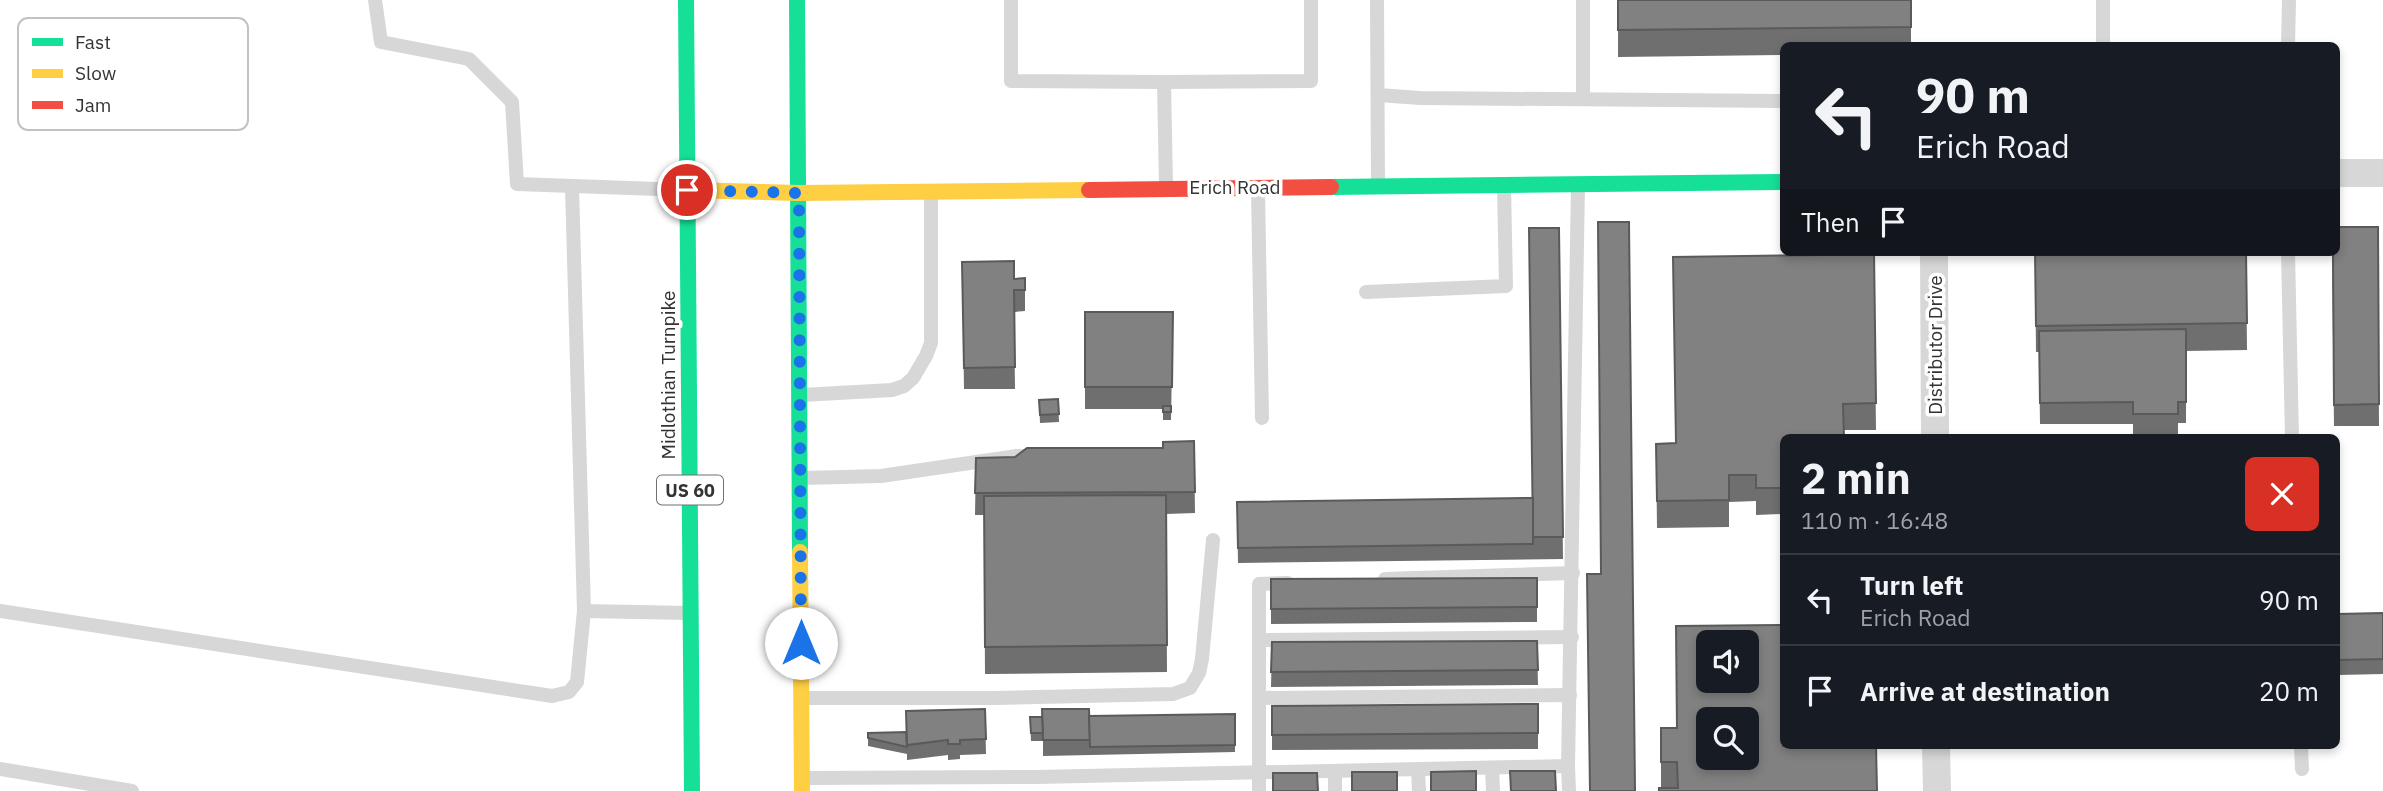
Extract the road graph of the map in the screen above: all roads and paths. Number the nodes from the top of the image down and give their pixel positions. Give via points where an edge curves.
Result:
1 (375, 0) edge
2 (686, 0) edge
3 (797, 0) edge
4 (1011, 0) edge
5 (1311, 0) edge
6 (1377, 0) edge
7 (1583, 0) edge
8 (2103, 0) edge
9 (2289, 0) edge
10 (2103, 42) edge
11 (2288, 42) edge
12 (1164, 82) junction
13 (1378, 95) junction
14 (1583, 98) junction
15 (1780, 101) edge
16 (2340, 173) edge
17 (2383, 173) edge
18 (1780, 182) edge
19 (1578, 184) junction
20 (1504, 185) junction
21 (1378, 186) junction
22 (572, 187) junction
23 (1166, 188) junction
24 (1258, 188) junction
25 (687, 190) junction
26 (931, 191) junction
27 (799, 193) junction
28 (1934, 256) edge
29 (2288, 256) edge
30 (1366, 292) dead end
31 (800, 395) junction
32 (1262, 418) dead end
33 (1935, 434) edge
34 (2291, 434) edge
35 (1054, 456) edge
36 (800, 478) junction
37 (1213, 540) dead end
38 (1573, 573) junction
39 (1368, 580) edge
40 (1300, 582) edge
41 (0, 611) edge
42 (583, 611) junction
43 (691, 613) junction
44 (1572, 636) junction
45 (1259, 640) junction
46 (1570, 695) junction
47 (802, 698) junction
48 (1259, 698) junction
49 (1936, 749) edge
50 (2301, 749) edge
51 (1569, 766) junction
52 (1492, 768) junction
53 (0, 769) edge
54 (2302, 769) dead end
55 (1418, 770) junction
56 (1335, 771) junction
57 (1259, 773) junction
58 (802, 785) edge
59 (132, 791) edge
60 (692, 791) edge
61 (1259, 791) edge
62 (1335, 791) edge
63 (1419, 791) edge
64 (1493, 791) edge
65 (1569, 791) edge
66 (1937, 791) edge

1 - 22 lane via 382,42 468,59 512,102 517,184
2 - 25 main road, Midlothian Turnpike / US 60
3 - 27 main road
4 - 12 lane via 1011,81
5 - 12 lane via 1311,81
6 - 13 lane
7 - 14 lane
8 - 10 lane
9 - 11 lane
12 - 23 lane
13 - 14 lane
13 - 21 lane
14 - 15 lane
16 - 17 street
18 - 19 main road, Erich Road
19 - 20 main road, Erich Road
19 - 38 lane
20 - 21 main road, Erich Road
20 - 30 lane via 1506,286
21 - 24 main road, Erich Road
22 - 25 lane
22 - 42 lane
23 - 24 main road, Erich Road
23 - 26 main road, Erich Road
24 - 32 lane
25 - 27 main road, Erich Road
25 - 43 main road, Midlothian Turnpike / US 60
26 - 27 main road, Erich Road
26 - 31 lane via 931,343 921,366 904,386 892,390
27 - 31 main road
28 - 33 street, Distributor Drive
29 - 34 lane
31 - 36 main road
35 - 36 lane via 1017,456 881,476
36 - 47 main road
37 - 47 lane via 1202,659 1191,688 1173,694 1064,697
38 - 39 lane
38 - 44 lane
40 - 45 lane via 1259,583
41 - 42 lane via 552,696 569,692 577,682
42 - 43 lane
43 - 60 main road, Midlothian Turnpike / US 60
44 - 45 lane
44 - 46 lane
45 - 48 lane
46 - 48 lane
46 - 51 lane
47 - 58 main road
48 - 57 lane
49 - 66 street
50 - 54 lane
51 - 52 lane
51 - 65 lane
52 - 55 lane
52 - 64 lane
53 - 59 lane
55 - 56 lane
55 - 63 lane
56 - 57 lane
56 - 62 lane
57 - 58 lane
57 - 61 lane

